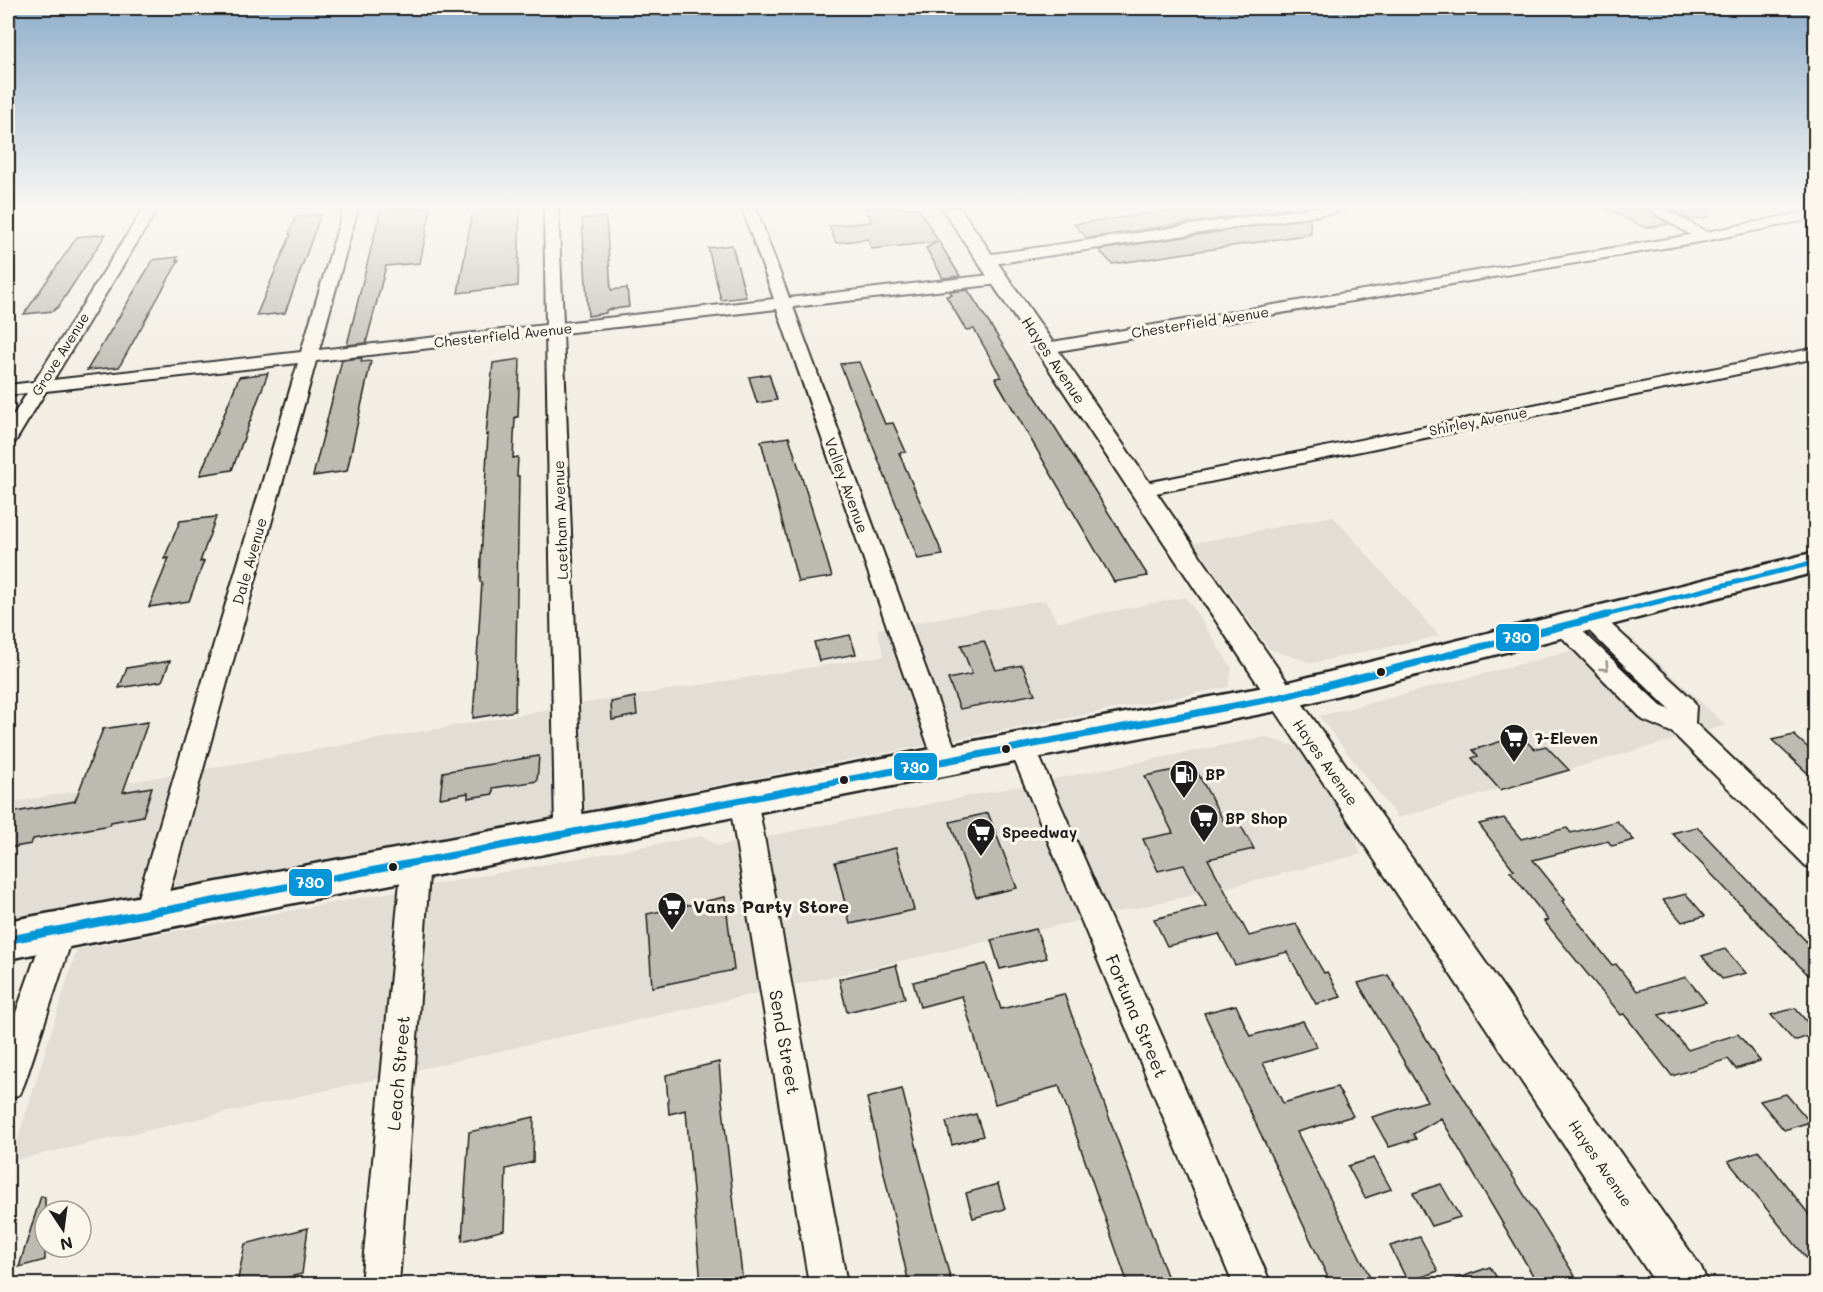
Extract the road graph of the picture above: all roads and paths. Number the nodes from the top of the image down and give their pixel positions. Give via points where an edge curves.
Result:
1 (114, 268) edge
2 (333, 268) edge
3 (553, 268) edge
4 (770, 268) edge
5 (997, 268) edge
6 (1519, 268) edge
7 (993, 269) junction
8 (782, 304) junction
9 (555, 330) junction
10 (1046, 348) junction
11 (1815, 353) edge
12 (307, 357) junction
13 (40, 387) junction
14 (8, 390) edge
15 (8, 438) edge
16 (1141, 490) junction
17 (1814, 564) edge
18 (1577, 623) junction
19 (1281, 697) junction
20 (1022, 747) junction
21 (947, 762) junction
22 (743, 800) junction
23 (569, 831) junction
24 (1815, 857) edge
25 (416, 861) junction
26 (148, 914) junction
27 (60, 930) junction
28 (8, 940) edge
29 (8, 1082) edge
30 (380, 1284) edge
31 (828, 1284) edge
32 (1252, 1284) edge
33 (1684, 1284) edge

1 - 13 street, Grove Avenue
2 - 12 street, Dale Avenue
3 - 9 street, Laetham Avenue
4 - 8 street, Valley Avenue
5 - 7 street, Chesterfield Avenue
6 - 10 street, Chesterfield Avenue
7 - 8 street, Chesterfield Avenue
7 - 10 street, Hayes Avenue
8 - 9 street, Chesterfield Avenue
8 - 21 street, Valley Avenue
9 - 12 street, Chesterfield Avenue
9 - 23 street, Laetham Avenue
10 - 16 street, Hayes Avenue
11 - 16 street, Shirley Avenue
12 - 13 street, Chesterfield Avenue
12 - 26 street, Dale Avenue
13 - 14 street, Chesterfield Avenue
13 - 15 street, Grove Avenue
16 - 19 street, Hayes Avenue
17 - 18 main road
18 - 19 main road
18 - 24 street via 1683,706 1683,726
19 - 20 main road
19 - 33 street, Hayes Avenue
20 - 21 main road
20 - 32 street, Fortuna Street
21 - 22 main road
22 - 23 main road
22 - 31 street, Send Street
23 - 25 main road
25 - 26 main road
25 - 30 street, Leach Street
26 - 27 main road
27 - 28 main road
27 - 29 street

